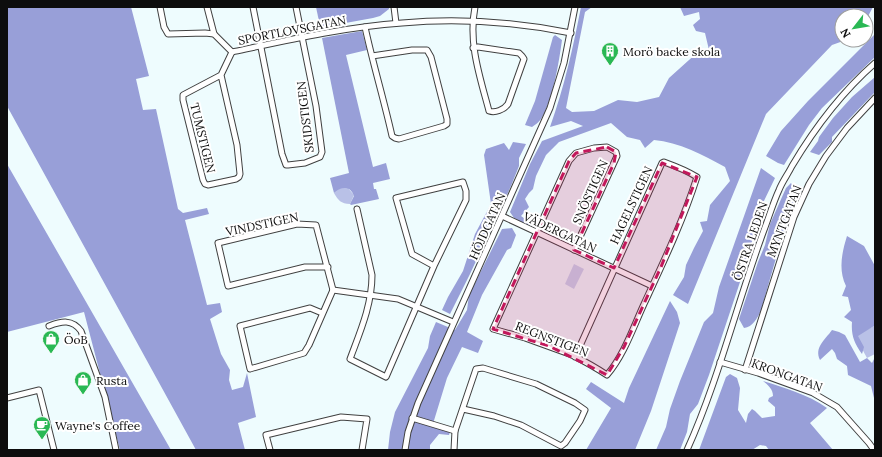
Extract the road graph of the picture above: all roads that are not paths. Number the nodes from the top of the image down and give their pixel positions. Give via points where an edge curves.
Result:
1 (160, 7) edge
2 (207, 7) edge
3 (252, 7) edge
4 (296, 7) edge
5 (394, 7) edge
6 (475, 7) edge
7 (575, 7) edge
8 (472, 21) junction
9 (396, 23) junction
10 (365, 27) junction
11 (571, 33) junction
12 (214, 34) junction
13 (303, 37) junction
14 (261, 46) junction
15 (473, 48) junction
16 (232, 52) junction
17 (372, 56) junction
18 (875, 63) edge
19 (221, 75) junction
20 (875, 98) edge
21 (356, 209) dead end
22 (502, 216) junction
23 (537, 232) junction
24 (574, 250) junction
25 (434, 266) junction
26 (328, 267) junction
27 (614, 268) junction
28 (652, 286) junction
29 (333, 290) junction
30 (370, 295) junction
31 (417, 308) junction
32 (322, 313) junction
33 (454, 322) junction
34 (49, 326) dead end
35 (575, 357) junction
36 (720, 362) junction
37 (745, 370) junction
38 (7, 398) edge
39 (463, 409) junction
40 (412, 418) junction
41 (455, 431) junction
42 (54, 450) edge
43 (116, 450) edge
44 (270, 450) edge
45 (362, 450) edge
46 (405, 450) edge
47 (456, 450) edge
48 (687, 450) edge
49 (874, 450) edge

1 - 12 street via 168,34
2 - 12 street
3 - 14 street, SKIDSTIGEN
4 - 13 street, SKIDSTIGEN
5 - 9 street
6 - 8 street
7 - 11 street, HÖJDGATAN
8 - 9 street, SPORTLOVSGATAN
8 - 11 street, SPORTLOVSGATAN
8 - 15 street
9 - 10 street, SPORTLOVSGATAN
10 - 13 street, SPORTLOVSGATAN
10 - 17 street
11 - 22 street, HÖJDGATAN via 550,108
12 - 16 street
13 - 14 street, SPORTLOVSGATAN
13 - 14 street, SKIDSTIGEN via 322,152 318,158 293,165 286,164 284,160
14 - 16 street, SPORTLOVSGATAN
15 - 15 street via 489,111 506,108 524,59 519,53
16 - 19 street
17 - 17 street via 392,136 399,138 447,124 431,57 427,50
18 - 36 street, ÖSTRA LEDEN via 848,90 820,125 802,149 779,189 749,270
19 - 19 street, TUMSTIGEN via 183,95 203,180 208,185 236,179 240,174 237,145
20 - 37 street, MYNTGATAN via 847,128 809,184 794,217
21 - 30 street via 372,276
22 - 23 street, VÄDERGATAN
22 - 33 street, HÖJDGATAN
23 - 24 street, VÄDERGATAN
23 - 24 street, SNÖSTIGEN via 572,156 594,148 613,149 616,152 614,163
23 - 35 street, REGNSTIGEN via 493,328
24 - 27 street, VÄDERGATAN
25 - 25 street via 412,254 396,198 463,182 466,200
25 - 31 street
26 - 26 street, VINDSTIGEN via 305,267 228,286 218,243 297,224 316,226
26 - 29 street, VINDSTIGEN
27 - 28 street, VÄDERGATAN
27 - 28 street, HAGELSTIGEN via 662,163 688,171 697,177
27 - 35 street
28 - 35 street, REGNSTIGEN via 614,367 607,374
29 - 30 street
29 - 32 street
30 - 31 street via 398,299
30 - 31 street via 368,311 350,360 386,378
31 - 33 street
32 - 32 street via 310,308 240,326 250,369 304,353
33 - 40 street, HÖJDGATAN
34 - 43 street via 68,322 81,331 105,397
36 - 37 street, KRONGATAN
36 - 48 street, ÖSTRA LEDEN via 700,422
37 - 49 street, KRONGATAN via 814,393 837,407
38 - 42 street via 39,390
39 - 39 street via 476,369 483,368 536,384 585,410 561,446 521,425
39 - 41 street
40 - 41 street
40 - 46 street, HÖJDGATAN
41 - 47 street
44 - 45 street via 266,435 341,417 367,419

